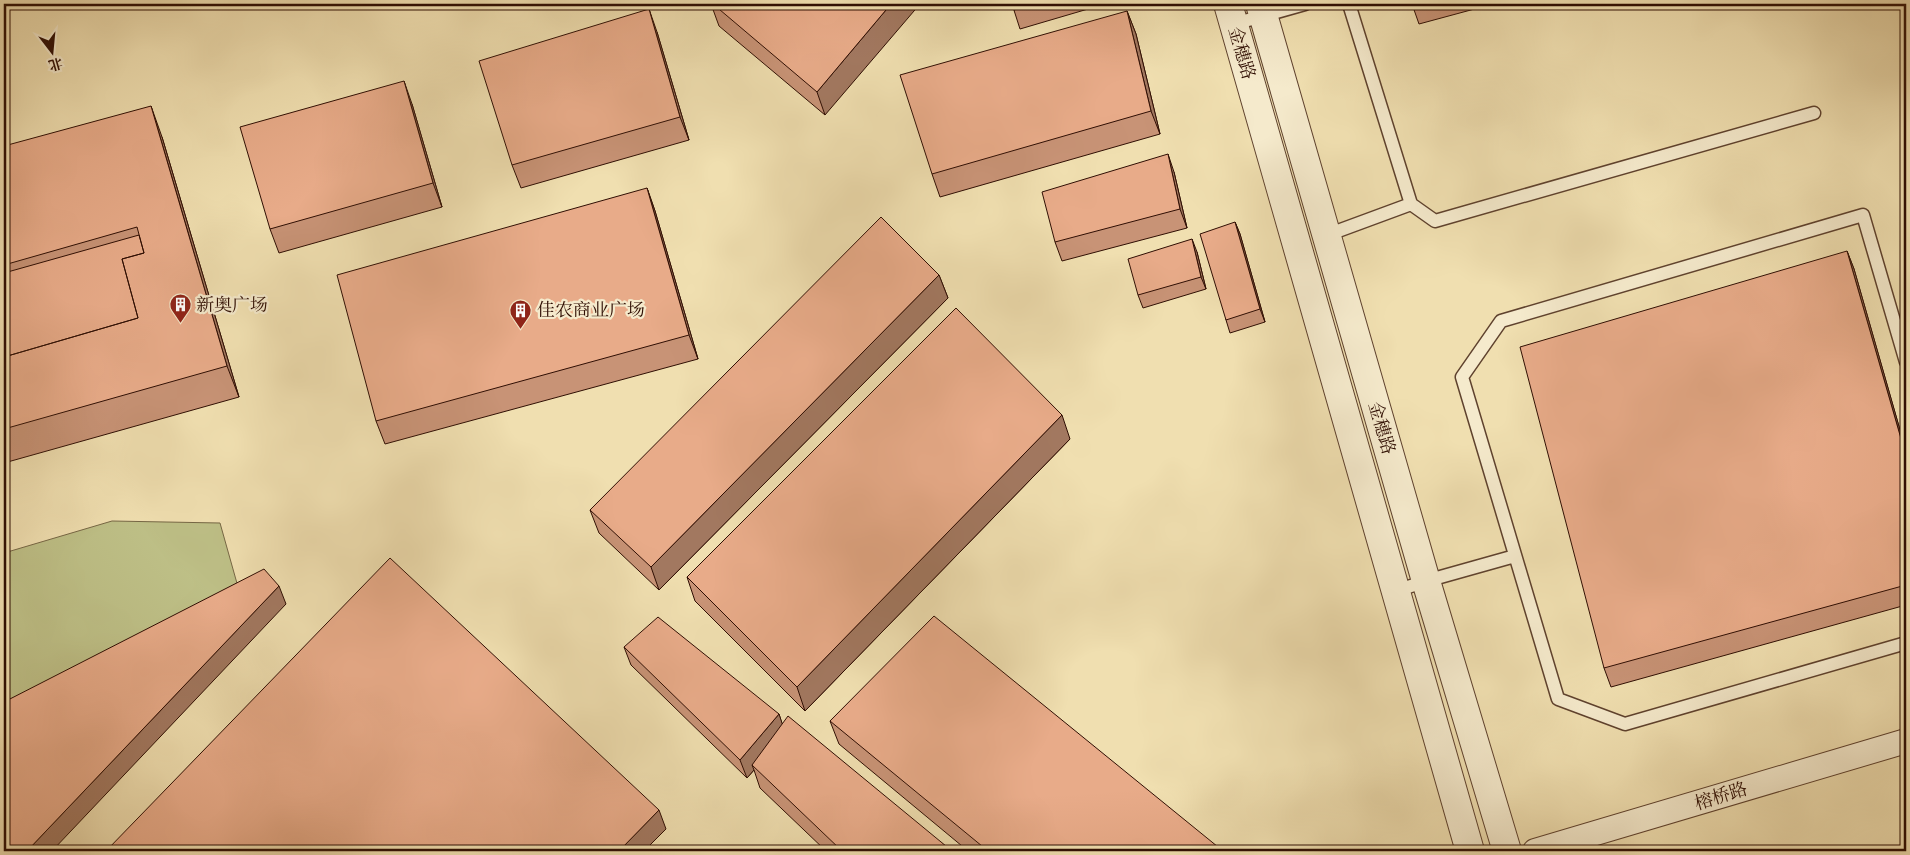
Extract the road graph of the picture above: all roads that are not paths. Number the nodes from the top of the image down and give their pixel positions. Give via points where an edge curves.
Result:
1 (1306, 4) edge
2 (1349, 4) edge
3 (1262, 10) edge
4 (1231, 14) edge
5 (1814, 112) dead end
6 (1411, 204) junction
7 (1327, 235) junction
8 (1906, 362) edge
9 (1515, 556) junction
10 (1426, 580) junction
11 (1396, 591) junction
12 (1906, 643) edge
13 (1906, 741) edge
14 (1470, 851) edge
15 (1507, 851) edge
16 (1536, 851) edge

1 - 3 lane
2 - 6 lane
3 - 4 lane
3 - 7 street, 金穗路
4 - 11 street, 金穗路
5 - 6 lane via 1435,221
6 - 7 lane
7 - 10 street, 金穗路
8 - 9 lane via 1863,215 1501,320 1462,377
9 - 10 lane
9 - 12 lane via 1558,699 1625,724
10 - 11 lane
10 - 15 street, 金穗路
11 - 14 street, 金穗路
13 - 16 street, 榕桥路

